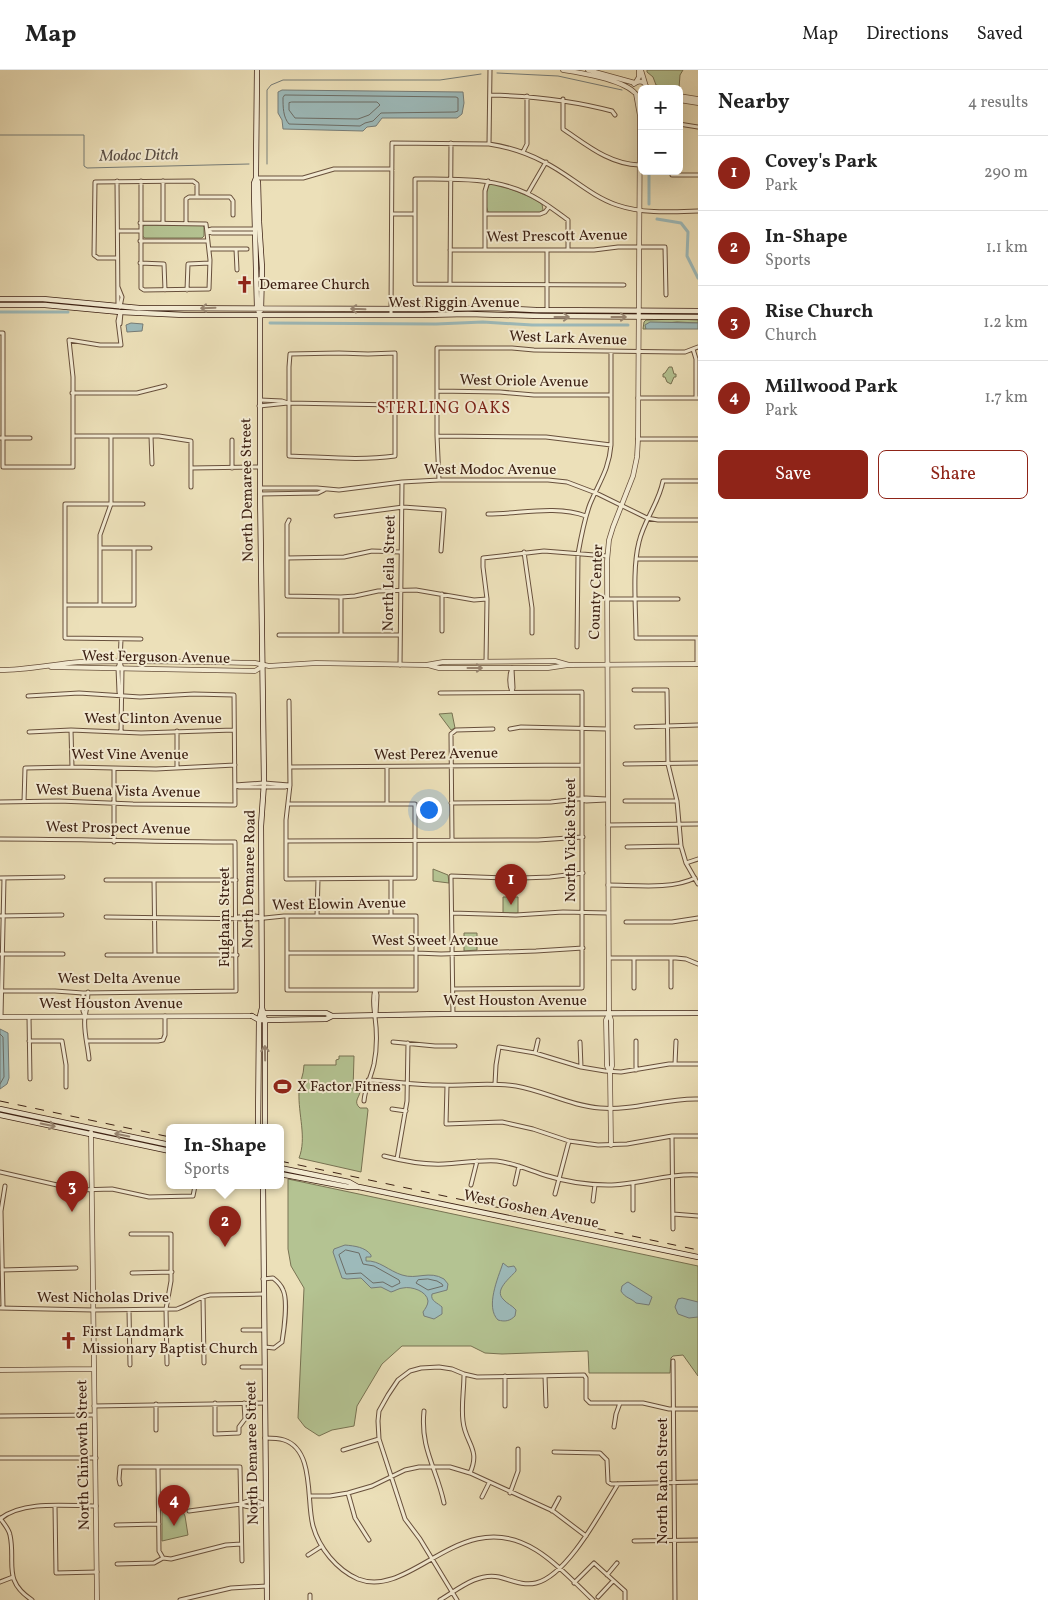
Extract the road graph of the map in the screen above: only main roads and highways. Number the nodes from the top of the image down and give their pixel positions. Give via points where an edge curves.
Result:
1 (257, 70) edge
2 (256, 178) junction
3 (256, 231) junction
4 (0, 299) edge
5 (0, 305) edge
6 (260, 307) junction
7 (327, 308) junction
8 (120, 309) junction
9 (547, 310) junction
10 (698, 311) edge
11 (260, 314) junction
12 (506, 314) junction
13 (300, 315) junction
14 (698, 317) edge
15 (263, 666) joint
16 (262, 1012) junction
17 (698, 1013) edge
18 (332, 1016) junction
19 (258, 1020) junction
20 (265, 1020) junction
21 (259, 1065) junction
22 (265, 1099) junction
23 (0, 1108) edge
24 (0, 1115) edge
25 (258, 1124) edge
26 (265, 1124) edge
27 (166, 1144) edge
28 (166, 1150) edge
29 (284, 1169) edge
30 (284, 1175) edge
31 (359, 1187) junction
32 (263, 1189) edge
33 (698, 1257) edge
34 (267, 1600) edge

1 - 2 main road, North Demaree Street
2 - 3 main road, North Demaree Street
2 - 3 main road, North Demaree Street
3 - 6 main road, North Demaree Street
3 - 6 main road, North Demaree Street via 262,254
4 - 8 main road, West Riggin Avenue via 43,299
5 - 8 main road, West Riggin Avenue
6 - 7 main road, West Riggin Avenue
6 -> 8 main road, West Riggin Avenue
6 - 11 main road, North Demaree Street
9 -> 7 main road, West Riggin Avenue
7 - 13 main road via 323,312
8 - 11 main road, West Riggin Avenue via 184,315
9 - 10 main road, West Riggin Avenue
9 - 12 main road via 542,313
11 - 13 main road, West Riggin Avenue
11 - 15 main road, North Demaree Street
12 - 13 main road, West Riggin Avenue
12 -> 14 main road, West Riggin Avenue
15 - 16 main road, North Demaree Road
16 - 18 main road, West Houston Avenue via 326,1013
16 - 19 main road, North Demaree Road
16 - 19 main road, West Houston Avenue via 252,1016
16 - 20 main road
17 - 18 main road, West Houston Avenue
18 - 20 main road, West Houston Avenue via 326,1019
19 - 20 main road, West Houston Avenue
19 - 21 main road, North Demaree Road
22 -> 20 main road
21 - 22 main road
21 - 25 main road, North Demaree Road
22 - 26 main road
27 -> 23 main road
24 -> 28 main road
29 - 31 main road, West Goshen Avenue via 349,1182
30 - 31 main road, West Goshen Avenue
31 - 33 main road, West Goshen Avenue
32 - 34 main road, North Demaree Street

